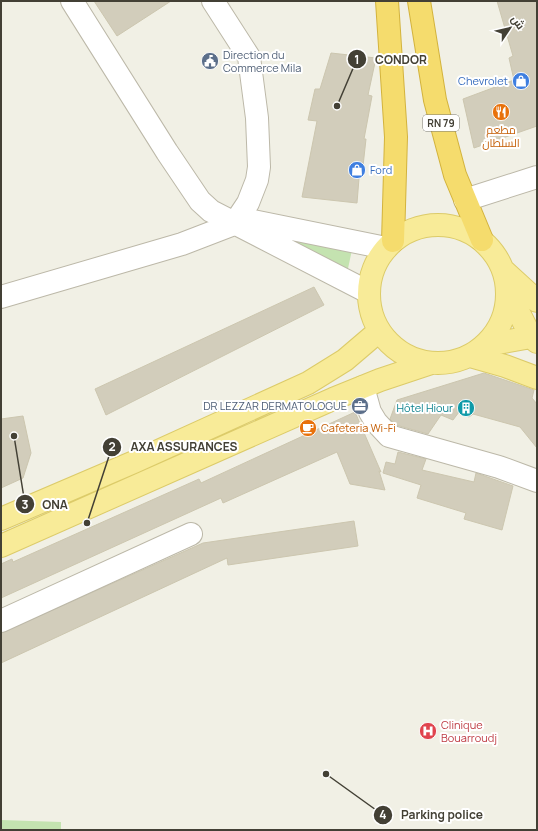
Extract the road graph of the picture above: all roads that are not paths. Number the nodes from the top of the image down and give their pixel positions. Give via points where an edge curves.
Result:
1 (72, 1) edge
2 (213, 1) edge
3 (387, 1) edge
4 (419, 1) edge
5 (537, 177) edge
6 (465, 200) junction
7 (236, 221) junction
8 (482, 240) junction
9 (389, 245) junction
10 (506, 281) junction
11 (368, 292) junction
12 (1, 297) edge
13 (537, 301) edge
14 (379, 331) junction
15 (535, 339) edge
16 (478, 351) junction
17 (430, 363) junction
18 (537, 378) edge
19 (362, 387) junction
20 (537, 482) edge
21 (1, 519) edge
22 (191, 534) dead end
23 (1, 546) edge
24 (1, 621) edge

1 - 7 street via 200,201 210,211
2 - 7 street via 249,57 257,118 259,167 250,197
3 - 9 highway via 396,137
4 - 6 highway, RN 79 via 435,100 455,175
5 - 6 street
6 - 8 highway, RN 79
7 - 9 street
7 - 11 street
7 - 12 street via 182,244
8 - 9 main road via 465,230 447,225 428,225 409,230
8 - 10 main road via 495,254
9 - 11 main road via 380,255 372,273
10 - 13 main road
10 - 15 main road
10 - 16 main road via 506,311 498,330
11 - 14 main road via 371,312
14 - 17 main road via 398,351 410,358
14 - 21 main road via 345,360 308,383
15 - 16 main road
16 - 17 main road via 451,363
16 - 18 main road via 505,366
17 - 19 main road
19 - 20 street via 370,412 390,436 499,467
19 - 23 main road
22 - 24 street

